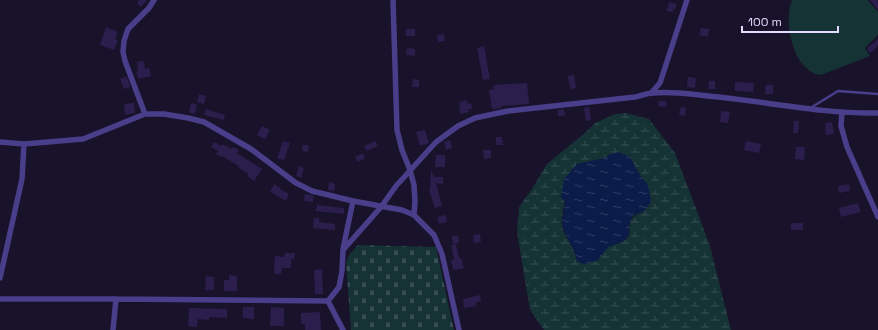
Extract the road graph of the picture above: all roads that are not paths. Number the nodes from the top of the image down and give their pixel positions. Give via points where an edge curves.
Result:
1 (154, 0) edge
2 (393, 0) edge
3 (687, 0) edge
4 (651, 93) junction
5 (878, 94) edge
6 (810, 109) junction
7 (842, 112) junction
8 (878, 113) edge
9 (145, 114) junction
10 (0, 142) edge
11 (24, 144) junction
12 (410, 170) junction
13 (353, 201) junction
14 (381, 207) junction
15 (414, 215) junction
16 (878, 217) edge
17 (343, 250) junction
18 (0, 278) edge
19 (0, 299) edge
20 (116, 299) junction
21 (328, 301) junction
22 (113, 330) edge
23 (343, 330) edge
24 (459, 330) edge

1 - 9 street via 128,29 123,52
2 - 12 street via 397,130
3 - 4 street via 660,83
4 - 6 street via 729,98
4 - 12 street via 635,98 516,110 475,118 458,126 436,142
5 - 6 lane via 838,91
6 - 7 street
7 - 8 street
7 - 16 street via 841,126 847,147
9 - 11 street via 83,139
9 - 13 street via 164,114 204,122 252,149 312,191
10 - 11 street
11 - 18 street via 22,179
12 - 14 street
12 - 15 street via 414,190
13 - 14 street
13 - 17 street
14 - 15 street via 402,210
14 - 17 street
15 - 24 street via 434,235 442,254
17 - 21 street via 339,287
19 - 20 street
20 - 21 street
20 - 22 street
21 - 23 street

